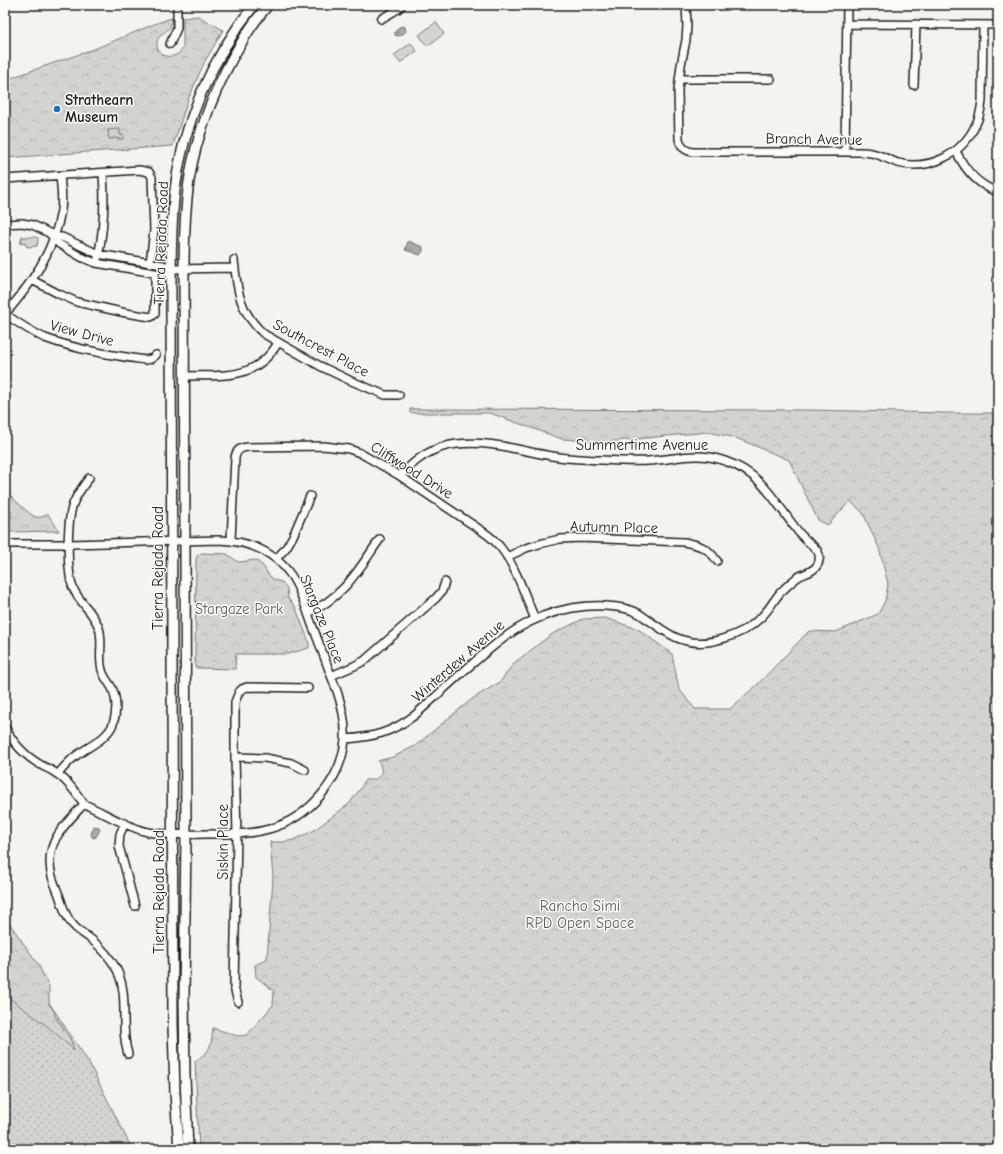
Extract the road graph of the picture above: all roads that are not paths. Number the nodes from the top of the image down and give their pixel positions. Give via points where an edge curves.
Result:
1 (177, 5) edge
2 (254, 5) edge
3 (268, 5) edge
4 (402, 5) edge
5 (686, 5) edge
6 (847, 5) edge
7 (381, 19) dead end
8 (847, 24) junction
9 (916, 24) junction
10 (983, 25) junction
11 (998, 25) edge
12 (170, 44) dead end
13 (680, 79) junction
14 (771, 79) dead end
15 (914, 85) dead end
16 (956, 151) junction
17 (845, 152) junction
18 (103, 173) junction
19 (60, 176) junction
20 (5, 179) edge
21 (998, 192) edge
22 (5, 224) edge
23 (54, 237) junction
24 (98, 254) junction
25 (234, 260) dead end
26 (96, 263) junction
27 (150, 263) junction
28 (235, 268) junction
29 (172, 269) junction
30 (184, 269) junction
31 (155, 273) junction
32 (32, 280) junction
33 (5, 314) edge
34 (278, 343) junction
35 (156, 355) dead end
36 (184, 376) junction
37 (399, 395) dead end
38 (400, 476) junction
39 (89, 478) dead end
40 (310, 496) dead end
41 (380, 539) dead end
42 (231, 540) junction
43 (172, 541) junction
44 (184, 541) junction
45 (5, 544) edge
46 (69, 544) junction
47 (507, 557) junction
48 (276, 559) junction
49 (717, 561) dead end
50 (796, 578) joint
51 (445, 582) dead end
52 (308, 613) junction
53 (535, 619) junction
54 (331, 676) junction
55 (308, 688) dead end
56 (5, 727) edge
57 (345, 739) junction
58 (235, 757) junction
59 (305, 770) dead end
60 (58, 774) junction
61 (84, 804) junction
62 (125, 823) junction
63 (173, 834) junction
64 (186, 834) junction
65 (237, 834) junction
66 (135, 906) dead end
67 (238, 1002) dead end
68 (128, 1054) dead end
69 (179, 1149) edge
70 (188, 1149) edge

1 - 12 street via 177,28
2 - 29 main road, Tierra Rejada Road via 220,54 189,125 175,188
3 - 30 main road, Tierra Rejada Road via 252,25 233,57 203,125 189,180
4 - 7 street
5 - 13 street via 687,26
6 - 8 street
8 - 9 street
8 - 17 street
9 - 10 street
9 - 15 street
10 - 11 street
10 - 16 street, Branch Avenue via 980,112 972,134
13 - 14 street
13 - 17 street, Branch Avenue via 679,139 680,144 688,151
16 - 17 street, Branch Avenue via 935,162 914,165 898,163 869,153
16 - 21 street via 962,164 974,178
18 - 19 street
18 - 24 street via 104,213
18 - 27 street via 139,170 149,172 152,177 154,221
19 - 20 street
19 - 23 street via 61,211
22 - 23 street via 33,225
23 - 24 street via 62,237
23 - 26 street via 59,244
23 - 32 street via 42,266
24 - 26 street
24 - 27 street
25 - 28 street, Southcrest Place
26 - 31 street
27 - 29 street
28 - 30 street
28 - 34 street, Southcrest Place via 241,303 247,315 256,327
29 - 30 street
29 - 31 street via 163,274
29 - 43 main road, Tierra Rejada Road
30 - 36 main road, Tierra Rejada Road
31 - 32 street via 155,314 151,317 77,302
32 - 33 street
33 - 35 street, View Drive via 31,331 65,345 145,360
34 - 36 street via 260,364 244,372 230,375
34 - 37 street, Southcrest Place via 349,380 385,394
36 - 44 main road, Tierra Rejada Road
38 - 42 street, Cliffwood Drive via 349,449 324,446 243,447 236,453 235,458
38 - 47 street, Cliffwood Drive via 485,533
38 - 50 street, Summertime Avenue via 412,463 427,453 460,443 491,444 571,458 637,462 687,456 726,461 759,481 797,530 815,546 819,553 818,564
39 - 46 street via 73,505 69,524
40 - 48 street via 293,536
41 - 52 street via 343,590 327,603
42 - 44 street, Stargaze Place
42 - 48 street, Stargaze Place via 255,546
43 - 44 street, Stargaze Place
43 - 46 street, Stargaze Place
43 - 63 main road, Tierra Rejada Road
44 - 64 main road, Tierra Rejada Road
45 - 46 street, Stargaze Place
46 - 60 street via 70,580 77,596 91,612 100,629 101,665 112,688 116,706 113,724 108,732 67,763
47 - 49 street, Autumn Place via 543,543 581,538 684,542 706,548
47 - 53 street, Cliffwood Drive
48 - 52 street, Stargaze Place via 295,581
50 - 53 street, Winterdew Avenue via 759,620 732,636 706,642 684,641 638,613 614,607 573,608
51 - 54 street via 436,598 371,656
52 - 54 street, Stargaze Place
53 - 57 street, Winterdew Avenue via 499,640 403,724 377,735
54 - 57 street, Stargaze Place via 342,706
55 - 58 street, Siskin Place via 242,689 235,702
56 - 60 street via 20,750
57 - 65 street, Stargaze Place via 337,769 330,783 310,806 298,816 270,829
58 - 59 street via 265,758 292,763
58 - 65 street, Siskin Place
60 - 61 street
61 - 62 street, Stargaze Place
61 - 68 street via 55,838 50,853 51,873 68,919 102,949 116,970 124,995 125,1044
62 - 63 street, Stargaze Place via 146,832
62 - 66 street via 120,834 119,846
63 - 64 street, Stargaze Place
63 - 69 main road, Tierra Rejada Road via 173,1024
64 - 65 street, Stargaze Place
64 - 70 main road, Tierra Rejada Road via 184,997
65 - 67 street, Siskin Place via 234,986

